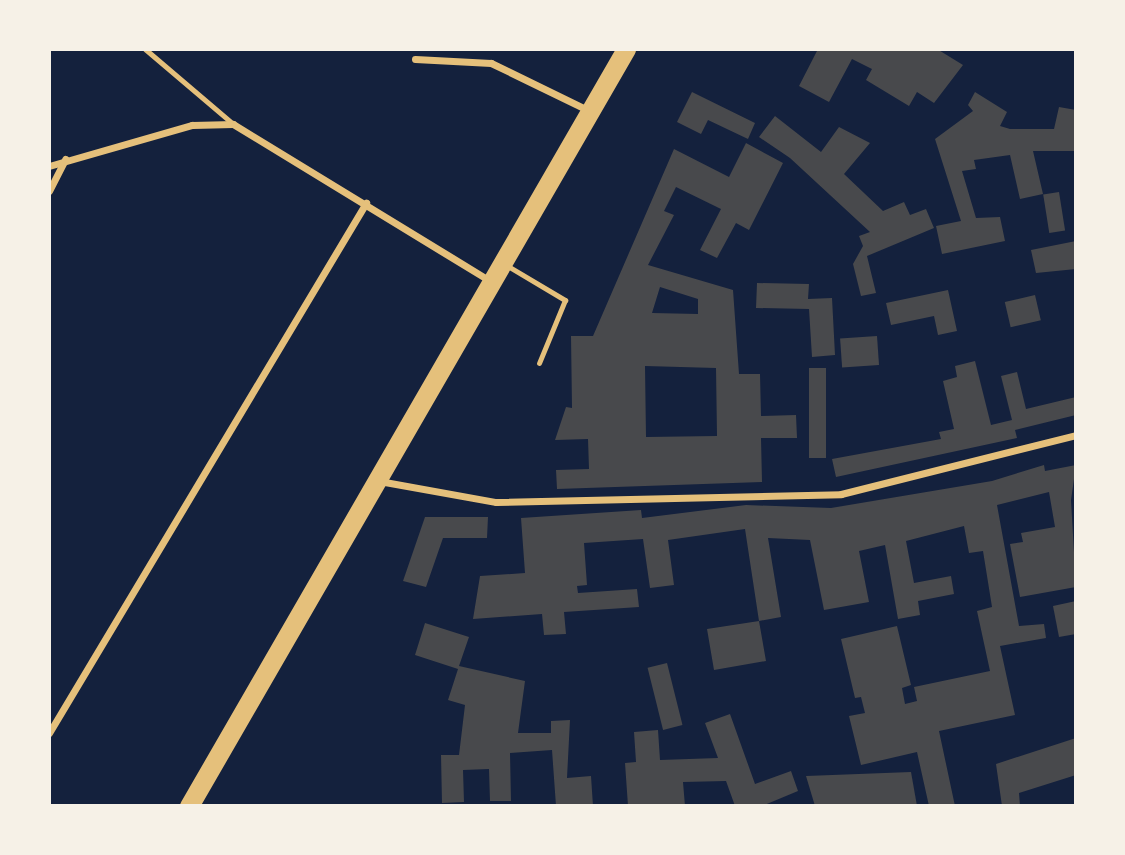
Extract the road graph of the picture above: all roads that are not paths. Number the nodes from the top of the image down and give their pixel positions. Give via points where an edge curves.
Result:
1 (145, 49) edge
2 (626, 49) edge
3 (415, 60) dead end
4 (591, 111) junction
5 (233, 124) junction
6 (65, 159) junction
7 (49, 166) edge
8 (49, 191) edge
9 (366, 203) junction
10 (503, 264) junction
11 (492, 282) junction
12 (539, 363) dead end
13 (1076, 435) edge
14 (378, 481) junction
15 (49, 733) edge
16 (189, 806) edge

1 - 5 lane
2 - 4 highway
3 - 4 street via 491,63
4 - 10 highway
5 - 6 street via 192,125
5 - 9 street
6 - 7 street
6 - 8 street
9 - 11 street
9 - 15 street
10 - 11 highway
10 - 12 lane via 565,300
11 - 14 highway
13 - 14 street via 841,494 496,502
14 - 16 highway

